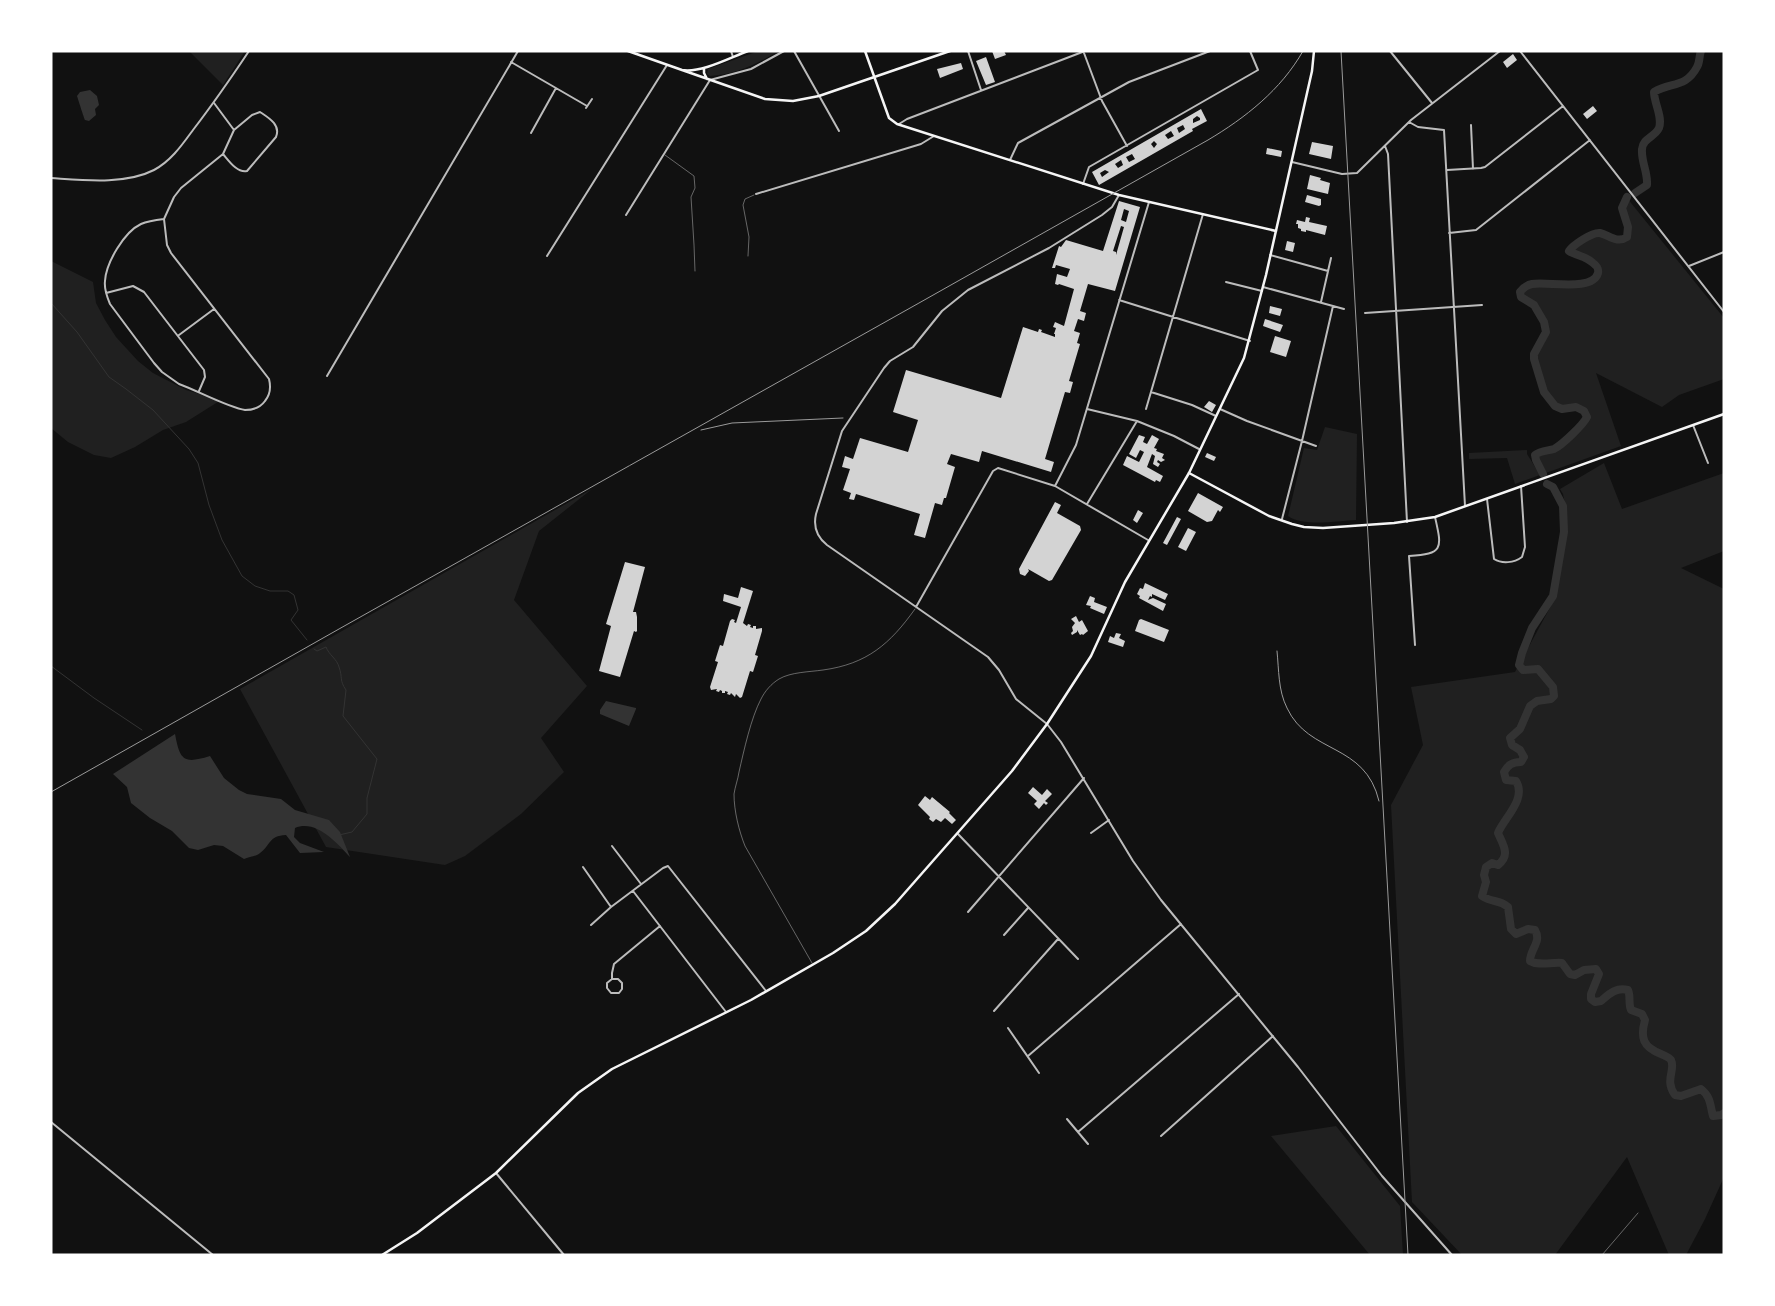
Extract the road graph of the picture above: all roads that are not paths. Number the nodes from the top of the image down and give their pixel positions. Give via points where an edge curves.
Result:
1 (249, 51) edge
2 (518, 51) edge
3 (628, 51) edge
4 (731, 51) edge
5 (748, 51) edge
6 (784, 51) edge
7 (794, 51) edge
8 (864, 51) edge
9 (950, 51) edge
10 (968, 51) edge
11 (1084, 51) edge
12 (1210, 51) edge
13 (1250, 51) edge
14 (1314, 51) edge
15 (1390, 51) edge
16 (1396, 51) edge
17 (1500, 51) edge
18 (1520, 51) edge
19 (1393, 54) junction
20 (733, 57) junction
21 (511, 62) junction
22 (667, 64) junction
23 (705, 67) junction
24 (682, 70) junction
25 (874, 77) junction
26 (709, 80) junction
27 (556, 88) junction
28 (982, 90) junction
29 (819, 96) junction
30 (1100, 98) junction
31 (592, 99) dead end
32 (214, 103) junction
33 (1432, 103) junction
34 (1563, 106) junction
35 (1409, 122) junction
36 (1471, 124) dead end
37 (898, 125) junction
38 (234, 130) junction
39 (840, 131) dead end
40 (531, 133) dead end
41 (934, 136) junction
42 (1590, 140) junction
43 (1126, 146) junction
44 (1385, 146) junction
45 (223, 154) junction
46 (663, 154) junction
47 (1010, 161) junction
48 (1292, 162) junction
49 (1474, 169) junction
50 (1446, 170) junction
51 (51, 178) edge
52 (1083, 184) junction
53 (756, 194) joint
54 (1119, 195) junction
55 (1149, 202) junction
56 (1203, 214) junction
57 (626, 215) dead end
58 (164, 219) junction
59 (1276, 231) junction
60 (1449, 233) junction
61 (1724, 252) edge
62 (1270, 255) junction
63 (547, 256) dead end
64 (748, 256) dead end
65 (1331, 258) dead end
66 (1688, 266) junction
67 (694, 271) dead end
68 (1328, 271) junction
69 (1226, 282) dead end
70 (1263, 287) junction
71 (1262, 291) junction
72 (106, 293) junction
73 (1119, 300) junction
74 (1320, 302) junction
75 (1482, 305) dead end
76 (1333, 306) junction
77 (1453, 307) junction
78 (1722, 307) edge
79 (214, 309) junction
80 (1344, 309) dead end
81 (1395, 311) junction
82 (1724, 312) edge
83 (1365, 313) dead end
84 (1174, 317) junction
85 (178, 335) junction
86 (1250, 341) junction
87 (327, 376) dead end
88 (198, 391) junction
89 (1151, 392) junction
90 (1087, 409) junction
91 (1146, 409) dead end
92 (1220, 409) junction
93 (1724, 414) edge
94 (1217, 416) junction
95 (1137, 421) junction
96 (1693, 425) junction
97 (1302, 442) junction
98 (1316, 446) dead end
99 (1200, 450) junction
100 (1708, 463) dead end
101 (1188, 473) junction
102 (1056, 486) junction
103 (1521, 486) junction
104 (1487, 498) junction
105 (1087, 504) junction
106 (1466, 506) junction
107 (1435, 517) junction
108 (1281, 521) junction
109 (1407, 522) junction
110 (1148, 540) junction
111 (916, 607) junction
112 (1415, 645) dead end
113 (1048, 724) junction
114 (1084, 778) junction
115 (1109, 820) junction
116 (1091, 833) dead end
117 (958, 834) junction
118 (612, 846) dead end
119 (583, 867) dead end
120 (999, 877) junction
121 (642, 884) junction
122 (633, 891) junction
123 (611, 907) junction
124 (1028, 908) junction
125 (968, 912) dead end
126 (1181, 924) junction
127 (592, 925) dead end
128 (660, 926) junction
129 (1004, 935) dead end
130 (1058, 939) junction
131 (1078, 959) dead end
132 (812, 964) junction
133 (612, 978) junction
134 (766, 991) junction
135 (1238, 994) junction
136 (994, 1011) dead end
137 (726, 1013) junction
138 (1008, 1028) dead end
139 (1273, 1036) junction
140 (1028, 1056) junction
141 (1039, 1072) dead end
142 (1067, 1119) dead end
143 (51, 1122) edge
144 (1078, 1132) junction
145 (1161, 1136) dead end
146 (1088, 1144) dead end
147 (496, 1173) junction
148 (1638, 1213) dead end
149 (387, 1254) edge
150 (213, 1255) edge
151 (382, 1255) edge
152 (564, 1255) edge
153 (1452, 1255) edge
154 (1602, 1255) edge

1 - 32 street
2 - 21 street
3 - 22 main road
4 - 20 street
5 - 20 main road
6 - 26 street via 748,70
7 - 29 street
8 - 25 main road
9 - 25 main road
10 - 28 street
11 - 28 street
11 - 30 street
12 - 30 street via 1132,81
13 - 43 street via 1258,70
14 - 48 main road
15 - 19 street
16 - 19 street
17 - 33 street
18 - 34 street
19 - 33 street
20 - 23 main road
21 - 27 street
21 - 87 street
22 - 24 main road
22 - 63 street
23 - 24 main road
23 - 26 main road via 704,73
24 - 26 main road
25 - 29 main road
25 - 37 main road via 890,119
26 - 29 main road via 774,101
26 - 46 street
27 - 31 street via 587,107
27 - 40 street
28 - 37 street
29 - 39 street
30 - 43 street
30 - 47 street via 1018,143
32 - 38 street
32 - 51 street via 174,154 152,171 94,180
33 - 35 street
34 - 42 street
34 - 49 street via 1485,167
35 - 44 street
35 - 50 street via 1421,128 1444,130
36 - 49 street
37 - 41 main road
38 - 45 street
38 - 45 street via 260,112 274,123 278,132 247,171 239,170
41 - 47 main road
41 - 53 street via 924,144
42 - 60 street via 1476,230
42 - 66 street
43 - 52 street via 1088,168
44 - 48 street via 1355,174
44 - 81 street via 1388,154
45 - 58 street via 181,188
46 - 57 street
46 - 67 lane via 695,178 695,188 690,197
47 - 52 main road
48 - 59 main road
49 - 50 street
50 - 60 street
52 - 54 main road
53 - 64 lane via 745,199 743,205 749,237
54 - 55 main road
54 - 111 street via 1102,216 968,290 942,311 913,347 888,363 843,428 815,520 816,532 824,544
55 - 56 main road
55 - 73 street
56 - 59 main road
56 - 84 street
58 - 72 street via 140,224 125,237 106,272
58 - 79 street via 171,253
59 - 62 main road
60 - 77 street
61 - 66 street
62 - 68 street
62 - 70 main road
65 - 68 street
66 - 78 street
68 - 74 street
69 - 71 street
70 - 71 main road
70 - 74 street
71 - 86 main road
72 - 85 street via 127,286 138,288
72 - 88 street via 113,309 162,372
73 - 84 street
73 - 90 street
74 - 76 street
75 - 77 street
76 - 80 street
76 - 97 street
77 - 81 street
77 - 106 street
78 - 82 street
79 - 85 street
79 - 88 street via 266,375 270,391 264,403 250,410
81 - 83 street
81 - 109 street
84 - 86 street
84 - 89 street
85 - 88 street via 205,374
86 - 92 main road
89 - 91 street
89 - 94 street
90 - 95 street
90 - 102 street via 1073,452
92 - 94 main road
92 - 97 street
93 - 96 main road
94 - 99 main road
95 - 99 street
95 - 105 street
96 - 100 street
96 - 103 main road
97 - 98 street
97 - 108 street
99 - 101 main road
101 - 108 main road
101 - 110 main road
102 - 105 street
102 - 111 street via 1002,468 996,469
103 - 104 main road
103 - 104 street via 1525,547 1519,560 1504,562 1494,559
104 - 106 main road
105 - 110 street
106 - 107 main road
107 - 109 main road
107 - 112 street via 1440,543 1437,549 1426,555 1409,556
108 - 109 main road via 1323,528
110 - 113 main road via 1091,656
111 - 113 street via 988,657 1016,699
111 - 132 lane via 895,636 870,655 835,668 788,675 772,684 759,703 744,750 734,794 739,830
113 - 114 street
113 - 117 main road
114 - 115 street
114 - 120 street
115 - 116 street
115 - 126 street via 1144,878
117 - 120 street
117 - 132 main road via 879,920 853,941
118 - 121 street
119 - 123 street
120 - 124 street
120 - 125 street
121 - 122 street
121 - 134 street via 668,866
122 - 123 street
122 - 128 street
123 - 127 street
124 - 129 street
124 - 130 street
126 - 135 street
126 - 140 street
128 - 133 street via 614,964
128 - 137 street
130 - 131 street
130 - 136 street
132 - 134 main road
133 - 133 street via 607,983 608,990 618,993 622,983
134 - 137 main road
135 - 139 street
135 - 144 street
137 - 147 main road via 612,1069 578,1092
138 - 140 street
139 - 145 street
139 - 153 street via 1366,1157
140 - 141 street
142 - 144 street
143 - 150 street
144 - 146 street
147 - 149 main road
147 - 152 street
148 - 154 lane
149 - 151 main road

